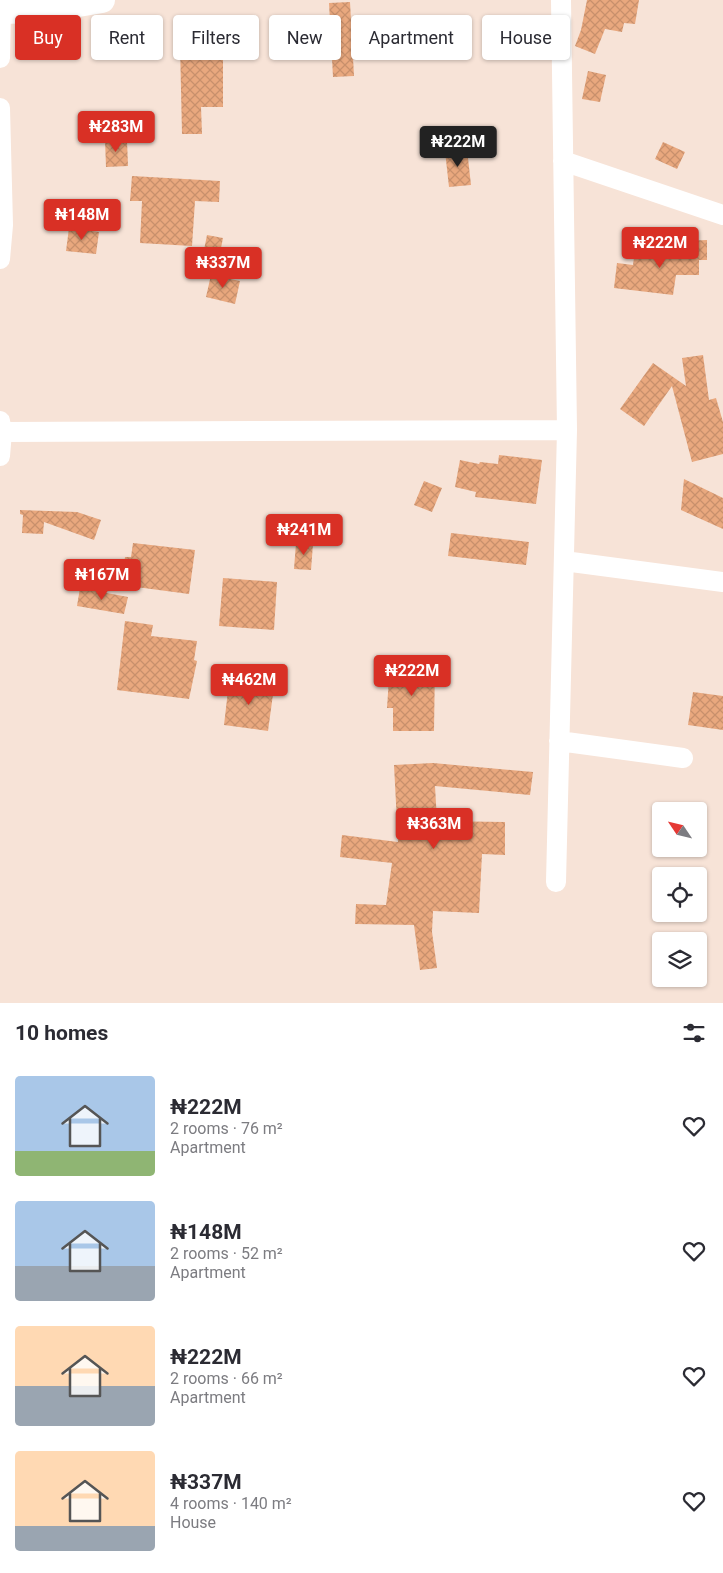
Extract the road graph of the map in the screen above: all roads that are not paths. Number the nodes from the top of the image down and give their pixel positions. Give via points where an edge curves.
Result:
1 (102, 0) edge
2 (561, 0) edge
3 (0, 11) edge
4 (0, 58) edge
5 (0, 108) edge
6 (563, 160) junction
7 (723, 215) edge
8 (0, 259) edge
9 (1, 426) edge
10 (567, 430) junction
11 (0, 456) edge
12 (564, 561) junction
13 (723, 582) edge
14 (559, 741) junction
15 (683, 758) dead end
16 (556, 882) dead end

1 - 3 street via 43,10
2 - 6 street
3 - 4 street
5 - 8 street via 4,225
6 - 7 street
6 - 10 street
9 - 10 street
9 - 11 street
10 - 12 street
12 - 13 street
12 - 14 street
14 - 15 street
14 - 16 street

